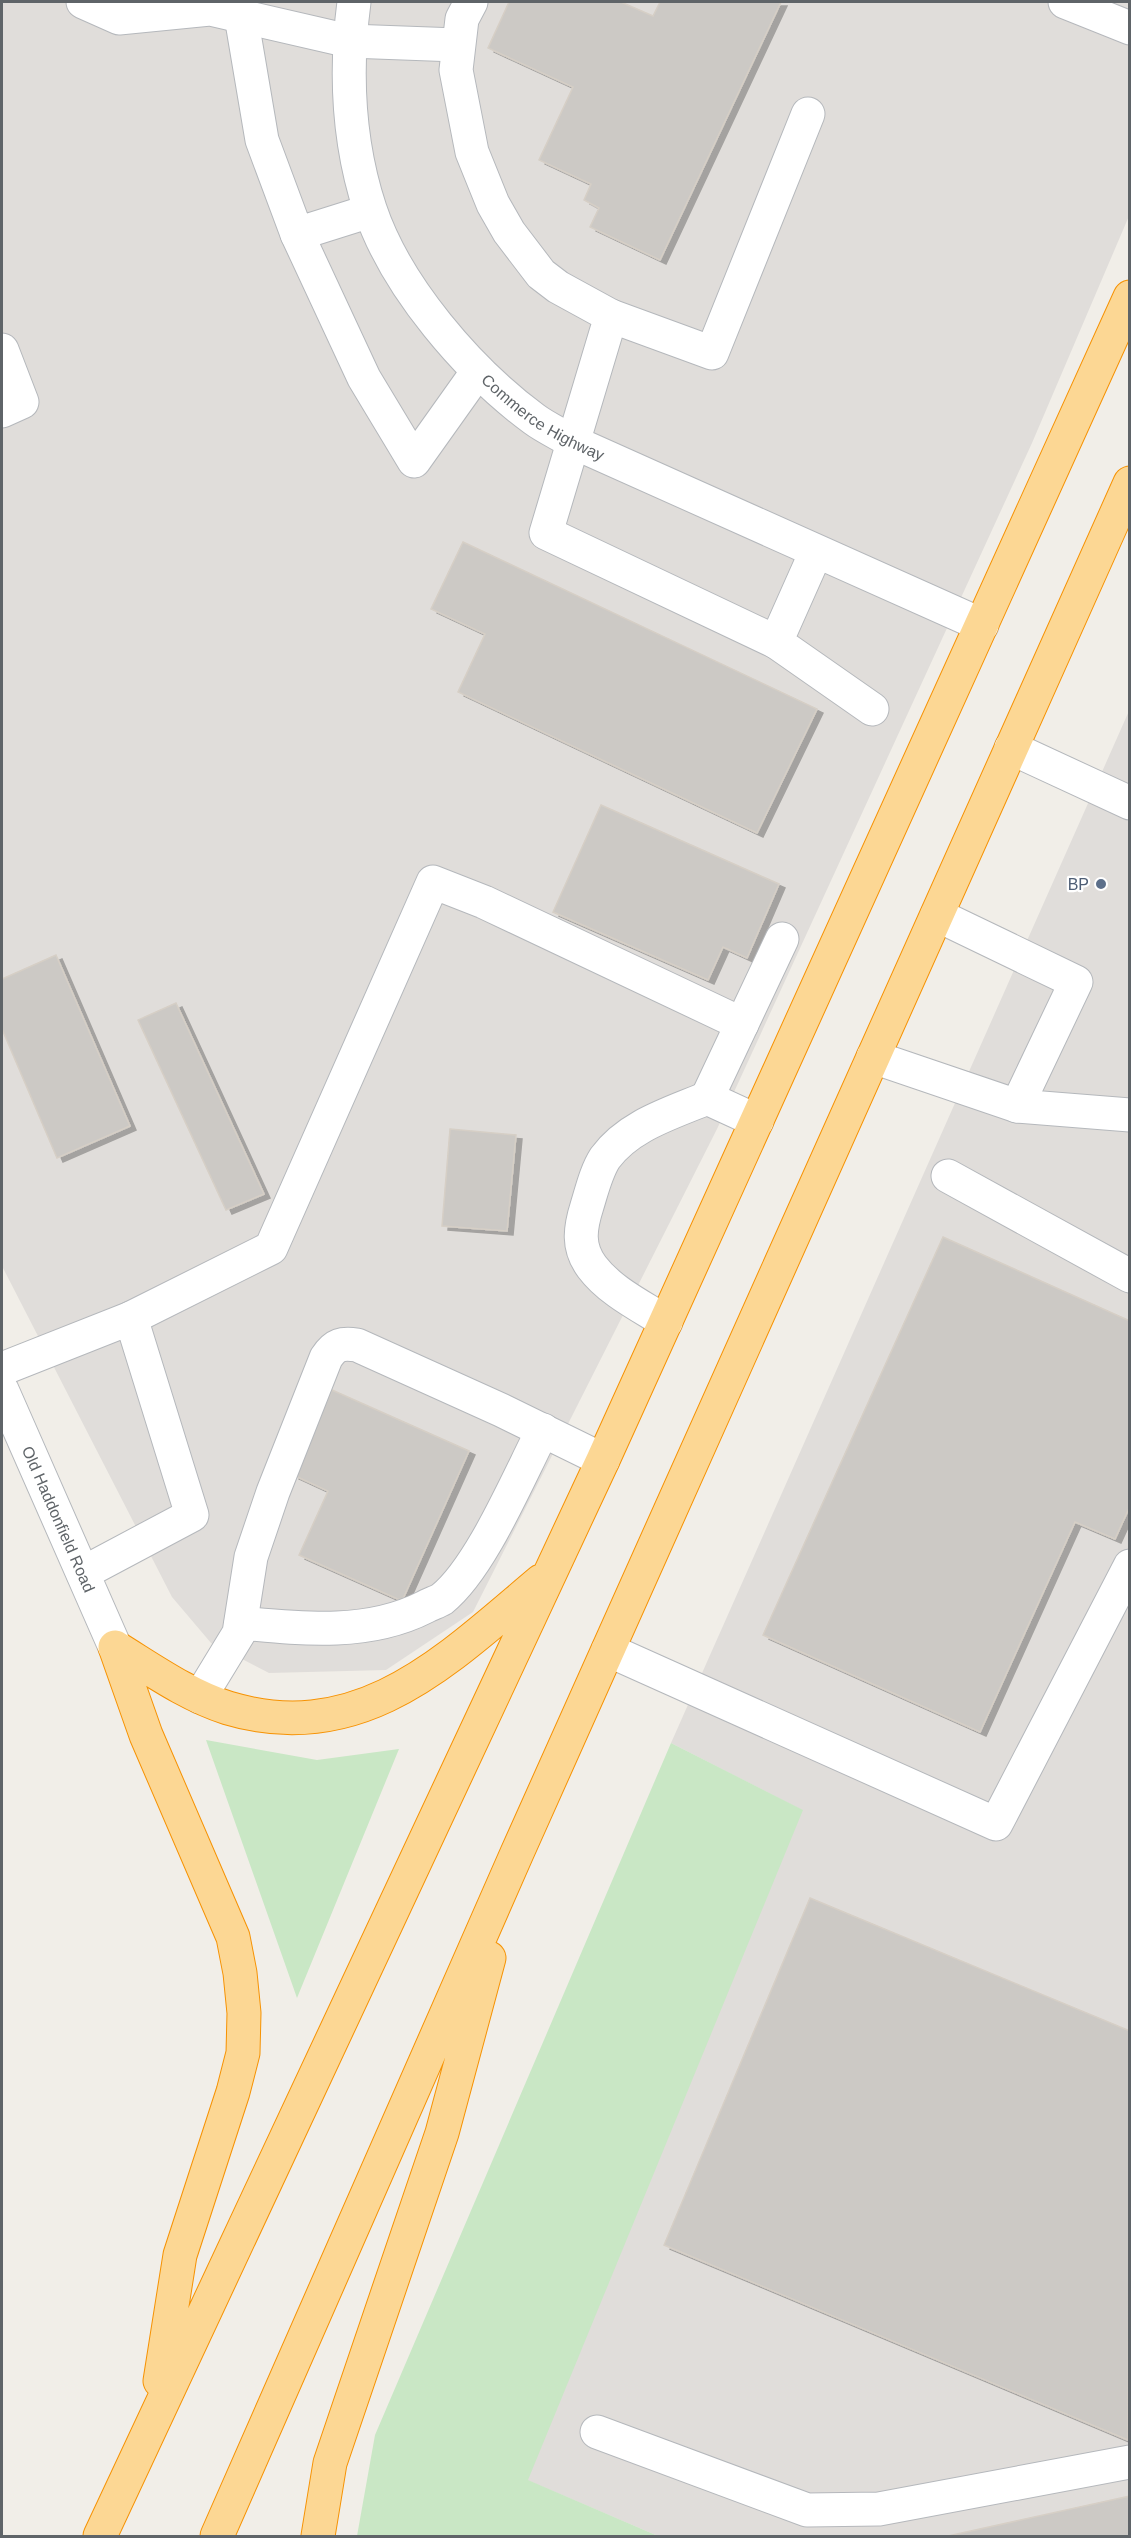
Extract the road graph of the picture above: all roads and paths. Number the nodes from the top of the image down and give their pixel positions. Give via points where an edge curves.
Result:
1 (83, 2) edge
2 (354, 2) edge
3 (471, 2) edge
4 (1065, 2) edge
5 (241, 16) junction
6 (1130, 28) edge
7 (349, 40) junction
8 (457, 45) junction
9 (808, 114) dead end
10 (370, 211) junction
11 (297, 234) junction
12 (1130, 297) edge
13 (612, 316) junction
14 (2, 350) edge
15 (478, 371) junction
16 (2, 411) edge
17 (573, 442) junction
18 (1130, 483) edge
19 (816, 552) junction
20 (982, 626) junction
21 (776, 642) junction
22 (872, 709) dead end
23 (1011, 748) junction
24 (1130, 803) edge
25 (937, 915) junction
26 (782, 939) dead end
27 (742, 1024) junction
28 (873, 1057) junction
29 (707, 1098) junction
30 (1017, 1106) junction
31 (1130, 1115) edge
32 (757, 1120) junction
33 (948, 1176) dead end
34 (1130, 1276) edge
35 (131, 1318) junction
36 (666, 1322) junction
37 (2, 1369) edge
38 (2, 1390) edge
39 (543, 1430) junction
40 (603, 1460) junction
41 (1130, 1566) edge
42 (82, 1573) junction
43 (550, 1574) junction
44 (241, 1623) junction
45 (116, 1647) junction
46 (608, 1650) junction
47 (200, 1697) junction
48 (518, 1853) junction
49 (154, 2419) junction
50 (597, 2432) dead end
51 (1130, 2462) edge
52 (100, 2536) edge
53 (216, 2536) edge
54 (318, 2536) edge

1 - 5 street via 119,18 210,9
2 - 7 street, Commerce Highway
3 - 8 street via 462,19
4 - 6 street
5 - 7 street
5 - 11 street via 262,140
7 - 8 street
7 - 10 street, Commerce Highway via 351,118
8 - 13 street via 456,70 472,152 509,232 541,274
9 - 13 street via 712,353
10 - 11 street
10 - 15 street, Commerce Highway via 399,270 423,306
11 - 15 street via 364,378 414,461
12 - 20 highway
13 - 17 street
14 - 16 street via 22,402
15 - 17 street, Commerce Highway via 535,420
17 - 19 street, Commerce Highway
17 - 21 street via 546,533
18 - 23 highway
19 - 20 street, Commerce Highway
19 - 21 street
20 - 32 highway
21 - 22 street
23 - 24 street
23 - 25 highway
25 - 28 highway
25 - 30 street via 1076,981
26 - 27 street
27 - 29 street
27 - 35 street via 484,902 433,882 272,1248
28 - 30 street
28 - 46 highway
29 - 32 street
29 - 36 street via 645,1124 605,1158 581,1225 581,1242 593,1268 611,1286
30 - 31 street
32 - 36 highway
33 - 34 street
35 - 37 street
35 - 42 street via 192,1515
36 - 40 highway
38 - 42 street, Old Haddonfield Road
39 - 40 street
39 - 44 street via 484,1543 441,1599 391,1620 335,1629
39 - 44 street via 357,1345 343,1343 333,1348 277,1482 251,1557
40 - 43 highway
41 - 46 street via 996,1824
42 - 45 street, Old Haddonfield Road
43 - 47 highway via 425,1675 388,1697 344,1712 300,1718 228,1708
43 - 49 highway
44 - 47 street via 239,1633
45 - 47 highway
45 - 49 highway via 146,1735 233,1937 244,2013 243,2053 233,2092 180,2255
46 - 48 highway
48 - 53 highway
48 - 54 highway via 442,2133 330,2463
49 - 52 highway
50 - 51 street via 807,2510 879,2509

